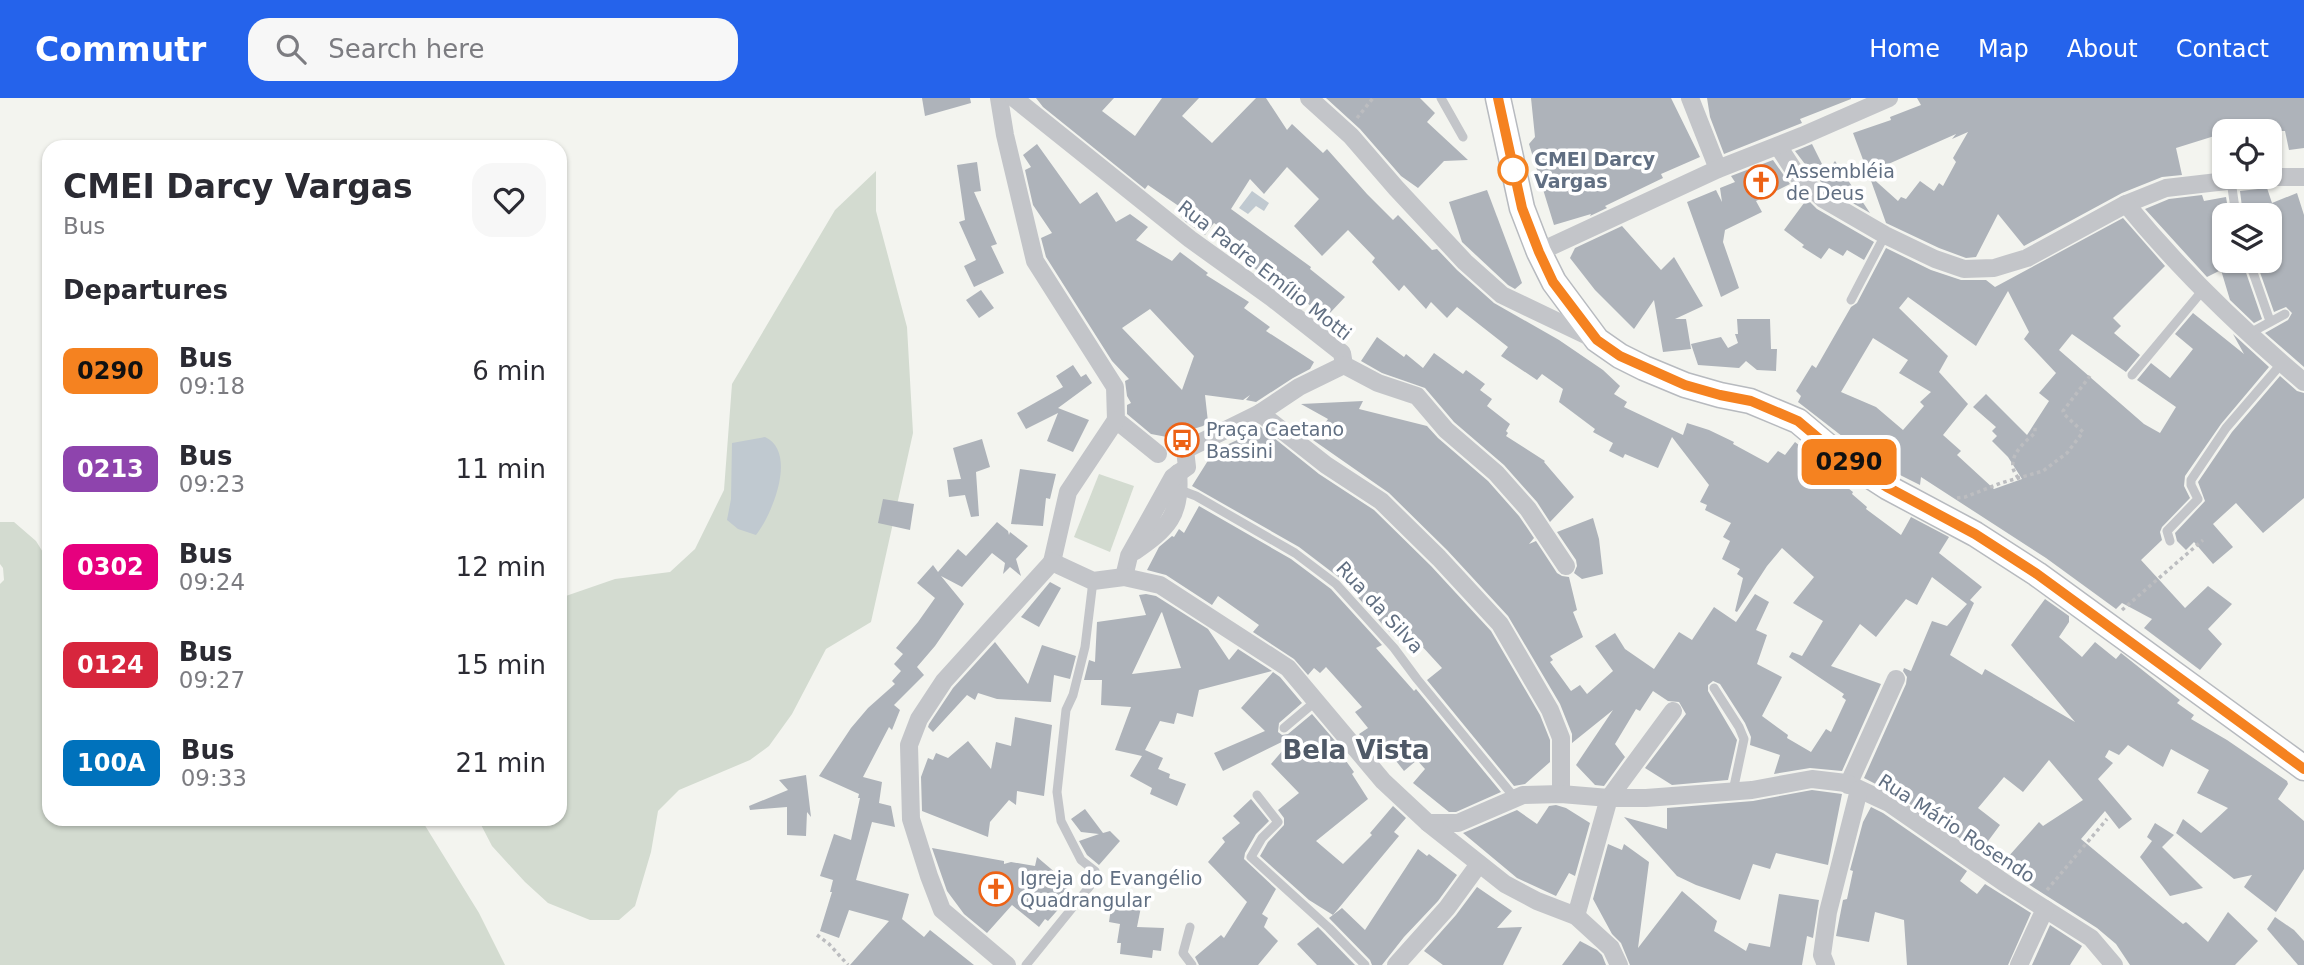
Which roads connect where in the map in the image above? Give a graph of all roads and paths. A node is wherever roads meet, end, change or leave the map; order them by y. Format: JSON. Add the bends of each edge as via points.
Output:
{"nodes":[{"id":1,"x":999,"y":98,"type":"edge"},
{"id":2,"x":1014,"y":98,"type":"edge"},
{"id":3,"x":1309,"y":98,"type":"edge"},
{"id":4,"x":1441,"y":98,"type":"edge"},
{"id":5,"x":1498,"y":98,"type":"edge"},
{"id":6,"x":1690,"y":98,"type":"edge"},
{"id":7,"x":1889,"y":98,"type":"edge"},
{"id":8,"x":1462,"y":137,"type":"dead end"},
{"id":9,"x":1778,"y":146,"type":"junction"},
{"id":10,"x":1718,"y":169,"type":"junction"},
{"id":11,"x":2282,"y":178,"type":"edge"},
{"id":12,"x":2303,"y":179,"type":"edge"},
{"id":13,"x":2212,"y":183,"type":"edge"},
{"id":14,"x":2126,"y":204,"type":"junction"},
{"id":15,"x":1885,"y":235,"type":"junction"},
{"id":16,"x":1539,"y":252,"type":"junction"},
{"id":17,"x":2253,"y":273,"type":"edge"},
{"id":18,"x":2203,"y":290,"type":"junction"},
{"id":19,"x":1851,"y":300,"type":"dead end"},
{"id":20,"x":2285,"y":314,"type":"dead end"},
{"id":21,"x":2270,"y":321,"type":"junction"},
{"id":22,"x":2250,"y":333,"type":"junction"},
{"id":23,"x":1597,"y":340,"type":"junction"},
{"id":24,"x":2282,"y":363,"type":"junction"},
{"id":25,"x":1345,"y":365,"type":"junction"},
{"id":26,"x":2091,"y":376,"type":"dead end"},
{"id":27,"x":2132,"y":376,"type":"dead end"},
{"id":28,"x":2304,"y":382,"type":"edge"},
{"id":29,"x":1260,"y":413,"type":"junction"},
{"id":30,"x":1116,"y":420,"type":"junction"},
{"id":31,"x":2035,"y":427,"type":"dead end"},
{"id":32,"x":1185,"y":450,"type":"junction"},
{"id":33,"x":1158,"y":454,"type":"junction"},
{"id":34,"x":2018,"y":478,"type":"junction"},
{"id":35,"x":1177,"y":480,"type":"junction"},
{"id":36,"x":1969,"y":496,"type":"dead end"},
{"id":37,"x":2203,"y":540,"type":"dead end"},
{"id":38,"x":2170,"y":541,"type":"dead end"},
{"id":39,"x":1052,"y":562,"type":"junction"},
{"id":40,"x":1566,"y":566,"type":"dead end"},
{"id":41,"x":1124,"y":577,"type":"junction"},
{"id":42,"x":1093,"y":581,"type":"junction"},
{"id":43,"x":2106,"y":624,"type":"junction"},
{"id":44,"x":1896,"y":679,"type":"dead end"},
{"id":45,"x":1714,"y":688,"type":"dead end"},
{"id":46,"x":1316,"y":701,"type":"junction"},
{"id":47,"x":1673,"y":710,"type":"dead end"},
{"id":48,"x":1284,"y":728,"type":"dead end"},
{"id":49,"x":2304,"y":768,"type":"edge"},
{"id":50,"x":1854,"y":787,"type":"junction"},
{"id":51,"x":1733,"y":791,"type":"junction"},
{"id":52,"x":1561,"y":794,"type":"junction"},
{"id":53,"x":1257,"y":795,"type":"dead end"},
{"id":54,"x":1515,"y":798,"type":"junction"},
{"id":55,"x":1609,"y":798,"type":"junction"},
{"id":56,"x":2107,"y":820,"type":"dead end"},
{"id":57,"x":1428,"y":823,"type":"junction"},
{"id":58,"x":1479,"y":864,"type":"junction"},
{"id":59,"x":2040,"y":906,"type":"junction"},
{"id":60,"x":1576,"y":916,"type":"junction"},
{"id":61,"x":1190,"y":927,"type":"dead end"},
{"id":62,"x":817,"y":935,"type":"dead end"},
{"id":63,"x":848,"y":965,"type":"edge"},
{"id":64,"x":1007,"y":965,"type":"edge"},
{"id":65,"x":1026,"y":965,"type":"edge"},
{"id":66,"x":1192,"y":965,"type":"edge"},
{"id":67,"x":1365,"y":965,"type":"edge"},
{"id":68,"x":1396,"y":965,"type":"edge"},
{"id":69,"x":1619,"y":965,"type":"edge"},
{"id":70,"x":1826,"y":965,"type":"edge"},
{"id":71,"x":2019,"y":965,"type":"edge"},
{"id":72,"x":2114,"y":965,"type":"edge"}],
"edges":[{"from":1,"to":30,"type":"street","via":[[1035,261],[1115,387]]},
{"from":2,"to":25,"type":"street","name":"Rua Padre Emílio Motti","via":[[1342,353]]},
{"from":3,"to":23,"type":"street","via":[[1502,295]]},
{"from":4,"to":8,"type":"lane"},
{"from":5,"to":16,"type":"main road","via":[[1522,208]]},
{"from":6,"to":10,"type":"street"},
{"from":7,"to":9,"type":"street"},
{"from":9,"to":10,"type":"street"},
{"from":9,"to":15,"type":"street","via":[[1797,175],[1823,199]]},
{"from":10,"to":16,"type":"street"},
{"from":11,"to":12,"type":"street"},
{"from":13,"to":14,"type":"street","via":[[2166,188]]},
{"from":14,"to":15,"type":"street","via":[[2027,258],[1994,268],[1964,270]]},
{"from":14,"to":18,"type":"street"},
{"from":15,"to":19,"type":"lane"},
{"from":16,"to":23,"type":"main road","via":[[1553,282]]},
{"from":17,"to":21,"type":"lane"},
{"from":18,"to":22,"type":"street"},
{"from":18,"to":27,"type":"lane"},
{"from":20,"to":21,"type":"lane"},
{"from":21,"to":22,"type":"lane"},
{"from":22,"to":24,"type":"street"},
{"from":23,"to":43,"type":"main road","via":[[1654,372],[1751,401],[1798,421],[1842,458],[1975,534]]},
{"from":24,"to":28,"type":"street"},
{"from":24,"to":38,"type":"lane","via":[[2225,428],[2191,480],[2198,497],[2167,531]]},
{"from":25,"to":29,"type":"street"},
{"from":25,"to":40,"type":"street","name":"Rua Padre Emílio Motti","via":[[1417,396],[1528,509]]},
{"from":26,"to":34,"type":"path","via":[[2063,411],[2083,434],[2043,471]]},
{"from":29,"to":32,"type":"street"},
{"from":29,"to":52,"type":"street","via":[[1381,501],[1500,624],[1550,710],[1561,738]]},
{"from":30,"to":33,"type":"street"},
{"from":30,"to":39,"type":"street","via":[[1068,492]]},
{"from":31,"to":34,"type":"path","via":[[2014,458]]},
{"from":32,"to":33,"type":"street","via":[[1173,444]]},
{"from":32,"to":35,"type":"street","via":[[1187,467]]},
{"from":33,"to":35,"type":"street","via":[[1159,471]]},
{"from":34,"to":36,"type":"path"},
{"from":35,"to":41,"type":"street","via":[[1129,555]]},
{"from":35,"to":54,"type":"lane","name":"Rua da Silva","via":[[1196,496],[1295,553],[1336,584]]},
{"from":37,"to":43,"type":"path"},
{"from":39,"to":42,"type":"street"},
{"from":39,"to":64,"type":"street","via":[[944,681],[919,719],[909,745],[911,819],[942,910]]},
{"from":41,"to":42,"type":"street"},
{"from":41,"to":46,"type":"street","via":[[1160,585],[1190,603],[1288,668]]},
{"from":42,"to":65,"type":"lane","via":[[1085,647],[1066,710],[1057,792],[1061,821],[1082,860],[1095,871],[1090,886]]},
{"from":43,"to":49,"type":"main road"},
{"from":44,"to":50,"type":"street"},
{"from":45,"to":51,"type":"lane","via":[[1744,739]]},
{"from":46,"to":48,"type":"lane"},
{"from":46,"to":57,"type":"street","via":[[1383,781]]},
{"from":47,"to":55,"type":"street"},
{"from":50,"to":51,"type":"street","name":"Rua Mário Rosendo","via":[[1812,779]]},
{"from":50,"to":59,"type":"street","name":"Rua Mário Rosendo","via":[[1889,803]]},
{"from":50,"to":70,"type":"street","via":[[1828,912],[1822,955]]},
{"from":51,"to":55,"type":"street","name":"Rua Mário Rosendo"},
{"from":52,"to":54,"type":"street","name":"Rua Mário Rosendo"},
{"from":52,"to":55,"type":"street","name":"Rua Mário Rosendo"},
{"from":53,"to":67,"type":"lane","via":[[1278,822],[1251,857]]},
{"from":54,"to":57,"type":"street","name":"Rua Mário Rosendo","via":[[1458,823]]},
{"from":55,"to":60,"type":"street"},
{"from":56,"to":59,"type":"path"},
{"from":57,"to":58,"type":"street"},
{"from":58,"to":60,"type":"street","via":[[1505,884]]},
{"from":58,"to":68,"type":"street"},
{"from":59,"to":71,"type":"street"},
{"from":59,"to":72,"type":"street","name":"Rua Mário Rosendo","via":[[2091,939]]},
{"from":60,"to":69,"type":"street","via":[[1611,948]]},
{"from":61,"to":66,"type":"lane","via":[[1183,953]]},
{"from":62,"to":63,"type":"path"}]}
